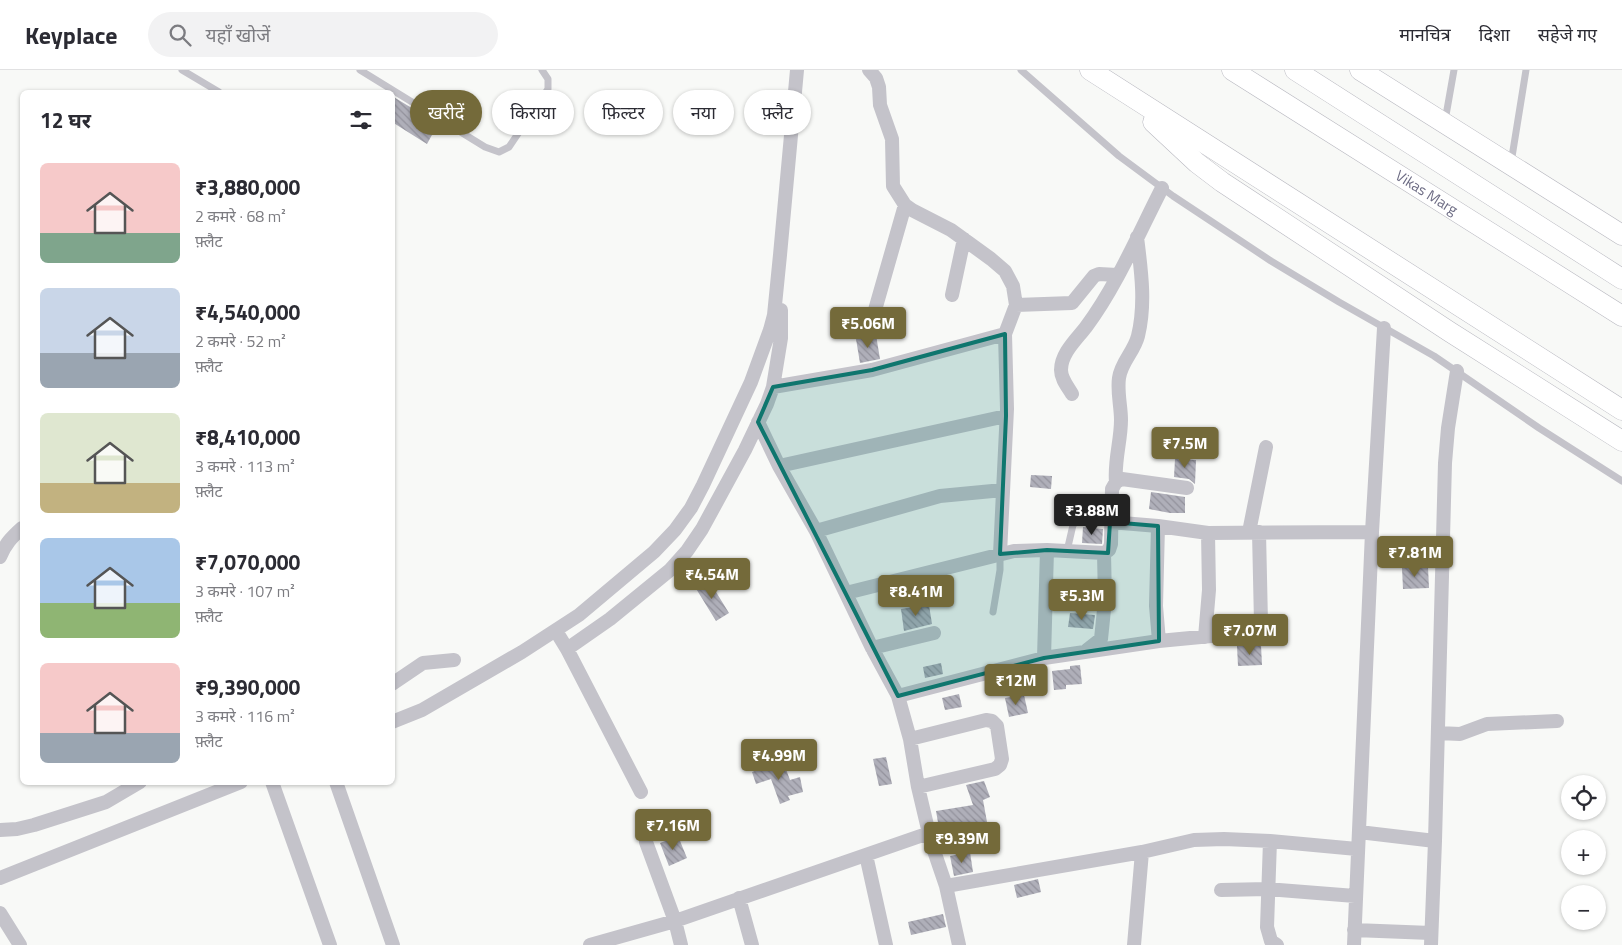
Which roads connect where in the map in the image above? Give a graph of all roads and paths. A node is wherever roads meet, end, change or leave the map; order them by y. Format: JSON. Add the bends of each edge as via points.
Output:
{"nodes":[{"id":1,"x":182,"y":70,"type":"edge"},
{"id":2,"x":360,"y":70,"type":"edge"},
{"id":3,"x":542,"y":70,"type":"edge"},
{"id":4,"x":797,"y":70,"type":"edge"},
{"id":5,"x":868,"y":70,"type":"edge"},
{"id":6,"x":1021,"y":70,"type":"edge"},
{"id":7,"x":1090,"y":70,"type":"edge"},
{"id":8,"x":1232,"y":70,"type":"edge"},
{"id":9,"x":1295,"y":70,"type":"edge"},
{"id":10,"x":1360,"y":70,"type":"edge"},
{"id":11,"x":1454,"y":70,"type":"edge"},
{"id":12,"x":1526,"y":70,"type":"edge"},
{"id":13,"x":1117,"y":88,"type":"junction"},
{"id":14,"x":216,"y":90,"type":"edge"},
{"id":15,"x":392,"y":90,"type":"edge"},
{"id":16,"x":395,"y":92,"type":"edge"},
{"id":17,"x":1445,"y":124,"type":"junction"},
{"id":18,"x":1510,"y":165,"type":"junction"},
{"id":19,"x":1162,"y":188,"type":"junction"},
{"id":20,"x":905,"y":205,"type":"junction"},
{"id":21,"x":1622,"y":235,"type":"edge"},
{"id":22,"x":1137,"y":237,"type":"junction"},
{"id":23,"x":964,"y":239,"type":"junction"},
{"id":24,"x":780,"y":255,"type":"junction"},
{"id":25,"x":1117,"y":275,"type":"junction"},
{"id":26,"x":1622,"y":279,"type":"edge"},
{"id":27,"x":952,"y":295,"type":"dead end"},
{"id":28,"x":1016,"y":305,"type":"junction"},
{"id":29,"x":1622,"y":316,"type":"edge"},
{"id":30,"x":873,"y":317,"type":"dead end"},
{"id":31,"x":1384,"y":328,"type":"junction"},
{"id":32,"x":1005,"y":334,"type":"junction"},
{"id":33,"x":1457,"y":371,"type":"junction"},
{"id":34,"x":773,"y":387,"type":"junction"},
{"id":35,"x":1072,"y":394,"type":"dead end"},
{"id":36,"x":1622,"y":410,"type":"edge"},
{"id":37,"x":1006,"y":416,"type":"junction"},
{"id":38,"x":758,"y":422,"type":"junction"},
{"id":39,"x":1622,"y":441,"type":"edge"},
{"id":40,"x":1266,"y":447,"type":"dead end"},
{"id":41,"x":779,"y":466,"type":"junction"},
{"id":42,"x":1622,"y":481,"type":"edge"},
{"id":43,"x":1116,"y":482,"type":"junction"},
{"id":44,"x":1187,"y":488,"type":"dead end"},
{"id":45,"x":1003,"y":490,"type":"junction"},
{"id":46,"x":1111,"y":507,"type":"junction"},
{"id":47,"x":1110,"y":522,"type":"junction"},
{"id":48,"x":1158,"y":526,"type":"junction"},
{"id":49,"x":20,"y":530,"type":"edge"},
{"id":50,"x":816,"y":531,"type":"junction"},
{"id":51,"x":1254,"y":532,"type":"junction"},
{"id":52,"x":1372,"y":532,"type":"junction"},
{"id":53,"x":1208,"y":533,"type":"junction"},
{"id":54,"x":1047,"y":550,"type":"junction"},
{"id":55,"x":1067,"y":551,"type":"junction"},
{"id":56,"x":1104,"y":553,"type":"junction"},
{"id":57,"x":1000,"y":554,"type":"junction"},
{"id":58,"x":0,"y":557,"type":"edge"},
{"id":59,"x":846,"y":593,"type":"junction"},
{"id":60,"x":993,"y":612,"type":"dead end"},
{"id":61,"x":556,"y":631,"type":"junction"},
{"id":62,"x":934,"y":633,"type":"dead end"},
{"id":63,"x":1205,"y":637,"type":"junction"},
{"id":64,"x":1159,"y":641,"type":"junction"},
{"id":65,"x":872,"y":648,"type":"junction"},
{"id":66,"x":567,"y":649,"type":"junction"},
{"id":67,"x":1086,"y":651,"type":"junction"},
{"id":68,"x":1044,"y":658,"type":"junction"},
{"id":69,"x":454,"y":660,"type":"dead end"},
{"id":70,"x":395,"y":682,"type":"edge"},
{"id":71,"x":898,"y":696,"type":"junction"},
{"id":72,"x":395,"y":721,"type":"edge"},
{"id":73,"x":1557,"y":721,"type":"dead end"},
{"id":74,"x":1438,"y":733,"type":"junction"},
{"id":75,"x":910,"y":739,"type":"junction"},
{"id":76,"x":135,"y":785,"type":"edge"},
{"id":77,"x":233,"y":785,"type":"edge"},
{"id":78,"x":273,"y":785,"type":"edge"},
{"id":79,"x":337,"y":785,"type":"edge"},
{"id":80,"x":918,"y":787,"type":"junction"},
{"id":81,"x":642,"y":792,"type":"dead end"},
{"id":82,"x":0,"y":830,"type":"edge"},
{"id":83,"x":1359,"y":832,"type":"junction"},
{"id":84,"x":929,"y":833,"type":"junction"},
{"id":85,"x":1270,"y":841,"type":"junction"},
{"id":86,"x":646,"y":842,"type":"dead end"},
{"id":87,"x":1435,"y":842,"type":"junction"},
{"id":88,"x":1357,"y":849,"type":"junction"},
{"id":89,"x":1142,"y":852,"type":"junction"},
{"id":90,"x":866,"y":855,"type":"junction"},
{"id":91,"x":0,"y":878,"type":"edge"},
{"id":92,"x":946,"y":886,"type":"junction"},
{"id":93,"x":1221,"y":890,"type":"dead end"},
{"id":94,"x":1268,"y":890,"type":"junction"},
{"id":95,"x":1356,"y":896,"type":"junction"},
{"id":96,"x":739,"y":898,"type":"junction"},
{"id":97,"x":0,"y":913,"type":"edge"},
{"id":98,"x":675,"y":920,"type":"junction"},
{"id":99,"x":1354,"y":930,"type":"junction"},
{"id":100,"x":1431,"y":939,"type":"edge"},
{"id":101,"x":20,"y":945,"type":"edge"},
{"id":102,"x":330,"y":945,"type":"edge"},
{"id":103,"x":393,"y":945,"type":"edge"},
{"id":104,"x":590,"y":945,"type":"edge"},
{"id":105,"x":681,"y":945,"type":"edge"},
{"id":106,"x":752,"y":945,"type":"edge"},
{"id":107,"x":886,"y":945,"type":"edge"},
{"id":108,"x":959,"y":945,"type":"edge"},
{"id":109,"x":1134,"y":945,"type":"edge"},
{"id":110,"x":1277,"y":945,"type":"edge"},
{"id":111,"x":1354,"y":945,"type":"edge"}],
"edges":[{"from":1,"to":14,"type":"lane"},
{"from":2,"to":15,"type":"lane"},
{"from":3,"to":16,"type":"lane","via":[[548,79],[548,89],[510,147],[499,152],[485,147]]},
{"from":4,"to":24,"type":"street"},
{"from":5,"to":20,"type":"street","via":[[876,78],[880,105],[892,139],[893,186]]},
{"from":6,"to":19,"type":"lane","via":[[1119,156]]},
{"from":7,"to":13,"type":"street"},
{"from":8,"to":29,"type":"street","name":"Vikas Marg"},
{"from":9,"to":26,"type":"street"},
{"from":10,"to":17,"type":"street"},
{"from":11,"to":17,"type":"lane"},
{"from":12,"to":18,"type":"lane"},
{"from":13,"to":36,"type":"street"},
{"from":13,"to":39,"type":"street","via":[[1222,182]]},
{"from":17,"to":18,"type":"street"},
{"from":18,"to":21,"type":"street"},
{"from":19,"to":22,"type":"street"},
{"from":19,"to":31,"type":"lane","via":[[1271,261]]},
{"from":20,"to":23,"type":"street"},
{"from":20,"to":30,"type":"street"},
{"from":22,"to":25,"type":"street"},
{"from":22,"to":43,"type":"street","via":[[1142,278],[1141,316],[1134,349],[1124,362],[1119,377],[1121,422]]},
{"from":23,"to":27,"type":"street"},
{"from":23,"to":28,"type":"street","via":[[1005,271],[1013,286]]},
{"from":24,"to":34,"type":"street","via":[[781,338]]},
{"from":24,"to":61,"type":"street","via":[[770,330],[751,382],[690,508],[654,552]]},
{"from":25,"to":28,"type":"street","via":[[1094,276],[1072,303]]},
{"from":25,"to":35,"type":"street","via":[[1092,319],[1065,356],[1061,369],[1063,380]]},
{"from":28,"to":32,"type":"street"},
{"from":31,"to":33,"type":"lane"},
{"from":31,"to":52,"type":"street"},
{"from":32,"to":34,"type":"street","via":[[872,370]]},
{"from":32,"to":37,"type":"street"},
{"from":33,"to":42,"type":"lane"},
{"from":33,"to":74,"type":"street","via":[[1445,463]]},
{"from":34,"to":38,"type":"street"},
{"from":37,"to":41,"type":"street"},
{"from":37,"to":45,"type":"street"},
{"from":38,"to":41,"type":"street"},
{"from":38,"to":66,"type":"street","via":[[687,551],[670,570],[618,613]]},
{"from":40,"to":51,"type":"street"},
{"from":41,"to":50,"type":"street"},
{"from":43,"to":44,"type":"street","via":[[1122,479]]},
{"from":43,"to":46,"type":"street","via":[[1112,489]]},
{"from":45,"to":50,"type":"street","via":[[940,496]]},
{"from":45,"to":57,"type":"street"},
{"from":46,"to":47,"type":"street"},
{"from":46,"to":55,"type":"lane","via":[[1093,507],[1073,525]]},
{"from":47,"to":48,"type":"street"},
{"from":47,"to":56,"type":"street","via":[[1111,544]]},
{"from":48,"to":53,"type":"street"},
{"from":48,"to":64,"type":"street","via":[[1156,606]]},
{"from":49,"to":58,"type":"street","via":[[5,545]]},
{"from":50,"to":59,"type":"street"},
{"from":51,"to":52,"type":"street"},
{"from":51,"to":53,"type":"street"},
{"from":51,"to":63,"type":"street","via":[[1261,623],[1253,632]]},
{"from":52,"to":83,"type":"street"},
{"from":53,"to":63,"type":"street","via":[[1209,590]]},
{"from":54,"to":55,"type":"street"},
{"from":54,"to":57,"type":"street"},
{"from":54,"to":68,"type":"street"},
{"from":55,"to":56,"type":"street"},
{"from":56,"to":67,"type":"street","via":[[1105,600],[1101,639]]},
{"from":57,"to":59,"type":"street"},
{"from":57,"to":60,"type":"lane"},
{"from":59,"to":65,"type":"street"},
{"from":61,"to":66,"type":"street"},
{"from":61,"to":72,"type":"street","via":[[422,710]]},
{"from":62,"to":65,"type":"street"},
{"from":63,"to":64,"type":"street"},
{"from":64,"to":67,"type":"street"},
{"from":65,"to":71,"type":"street"},
{"from":66,"to":81,"type":"street"},
{"from":67,"to":68,"type":"street"},
{"from":68,"to":71,"type":"street"},
{"from":69,"to":70,"type":"street","via":[[423,663]]},
{"from":71,"to":75,"type":"street"},
{"from":73,"to":74,"type":"street","via":[[1487,724],[1460,734]]},
{"from":74,"to":87,"type":"street"},
{"from":75,"to":80,"type":"street"},
{"from":75,"to":80,"type":"street","via":[[986,720],[998,726],[1002,759],[995,769]]},
{"from":76,"to":82,"type":"street","via":[[106,802],[34,825]]},
{"from":77,"to":91,"type":"street"},
{"from":78,"to":102,"type":"street"},
{"from":79,"to":103,"type":"street"},
{"from":80,"to":84,"type":"street"},
{"from":83,"to":87,"type":"street"},
{"from":83,"to":88,"type":"street"},
{"from":84,"to":90,"type":"street"},
{"from":84,"to":92,"type":"street"},
{"from":85,"to":88,"type":"street"},
{"from":85,"to":89,"type":"street","via":[[1194,840]]},
{"from":85,"to":94,"type":"street"},
{"from":86,"to":98,"type":"street"},
{"from":87,"to":100,"type":"street"},
{"from":88,"to":95,"type":"street"},
{"from":89,"to":92,"type":"street"},
{"from":89,"to":109,"type":"street"},
{"from":90,"to":96,"type":"street"},
{"from":90,"to":107,"type":"street"},
{"from":92,"to":108,"type":"street"},
{"from":93,"to":94,"type":"street"},
{"from":94,"to":95,"type":"street"},
{"from":94,"to":110,"type":"street","via":[[1267,927],[1271,941]]},
{"from":95,"to":99,"type":"street"},
{"from":96,"to":98,"type":"street"},
{"from":96,"to":106,"type":"street"},
{"from":97,"to":101,"type":"street"},
{"from":98,"to":104,"type":"street"},
{"from":98,"to":105,"type":"street"},
{"from":99,"to":100,"type":"street"},
{"from":99,"to":111,"type":"street"}]}
